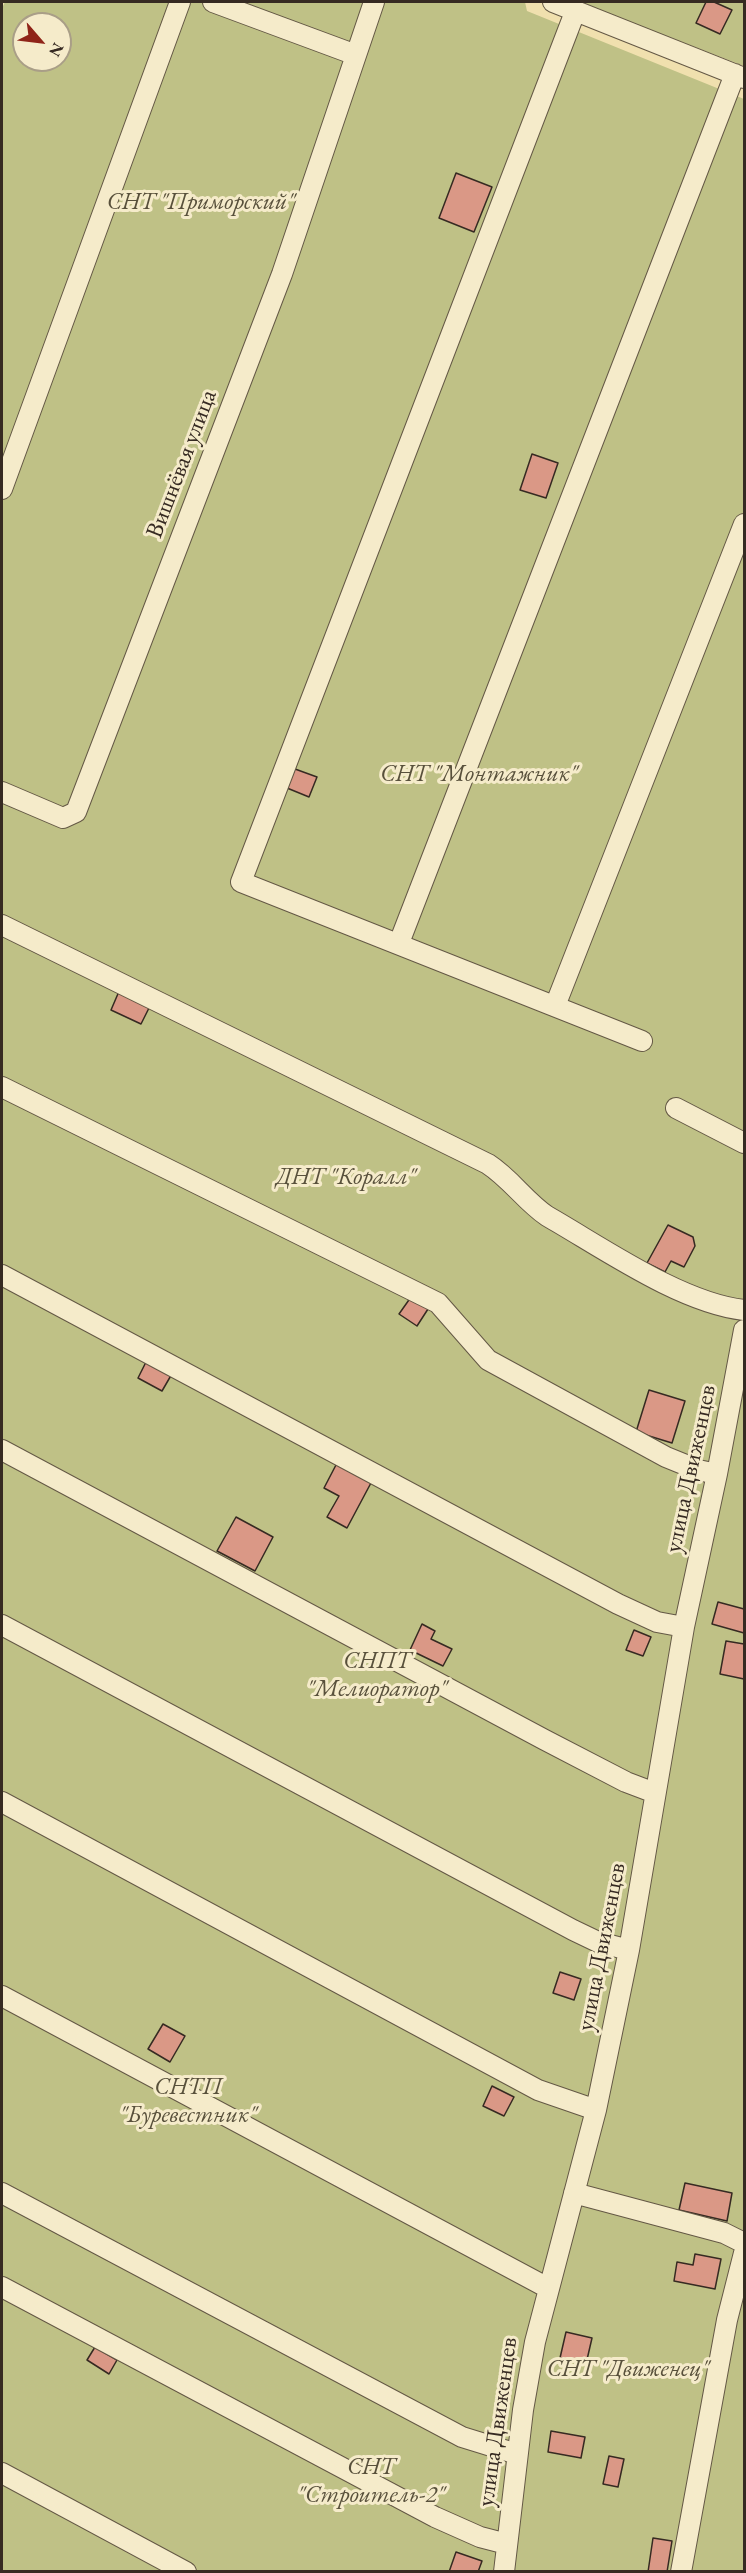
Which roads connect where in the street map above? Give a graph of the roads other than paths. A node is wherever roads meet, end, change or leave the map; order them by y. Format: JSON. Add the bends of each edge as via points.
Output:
{"nodes":[{"id":1,"x":180,"y":2,"type":"edge"},
{"id":2,"x":213,"y":2,"type":"edge"},
{"id":3,"x":374,"y":2,"type":"edge"},
{"id":4,"x":552,"y":2,"type":"edge"},
{"id":5,"x":575,"y":12,"type":"junction"},
{"id":6,"x":356,"y":55,"type":"junction"},
{"id":7,"x":740,"y":76,"type":"edge"},
{"id":8,"x":2,"y":489,"type":"edge"},
{"id":9,"x":744,"y":524,"type":"edge"},
{"id":10,"x":2,"y":792,"type":"edge"},
{"id":11,"x":2,"y":925,"type":"edge"},
{"id":12,"x":399,"y":943,"type":"junction"},
{"id":13,"x":555,"y":1006,"type":"junction"},
{"id":14,"x":642,"y":1041,"type":"dead end"},
{"id":15,"x":2,"y":1087,"type":"edge"},
{"id":16,"x":676,"y":1108,"type":"dead end"},
{"id":17,"x":744,"y":1143,"type":"edge"},
{"id":18,"x":2,"y":1275,"type":"edge"},
{"id":19,"x":744,"y":1310,"type":"edge"},
{"id":20,"x":744,"y":1330,"type":"edge"},
{"id":21,"x":2,"y":1450,"type":"edge"},
{"id":22,"x":717,"y":1474,"type":"junction"},
{"id":23,"x":2,"y":1625,"type":"edge"},
{"id":24,"x":684,"y":1627,"type":"junction"},
{"id":25,"x":655,"y":1793,"type":"junction"},
{"id":26,"x":2,"y":1803,"type":"edge"},
{"id":27,"x":629,"y":1950,"type":"junction"},
{"id":28,"x":2,"y":1996,"type":"edge"},
{"id":29,"x":596,"y":2110,"type":"junction"},
{"id":30,"x":2,"y":2193,"type":"edge"},
{"id":31,"x":574,"y":2193,"type":"junction"},
{"id":32,"x":744,"y":2243,"type":"edge"},
{"id":33,"x":744,"y":2253,"type":"edge"},
{"id":34,"x":2,"y":2286,"type":"edge"},
{"id":35,"x":548,"y":2288,"type":"junction"},
{"id":36,"x":517,"y":2454,"type":"junction"},
{"id":37,"x":2,"y":2473,"type":"edge"},
{"id":38,"x":507,"y":2544,"type":"junction"},
{"id":39,"x":186,"y":2571,"type":"edge"},
{"id":40,"x":504,"y":2571,"type":"edge"},
{"id":41,"x":681,"y":2571,"type":"edge"}],
"edges":[{"from":1,"to":8,"type":"street"},
{"from":2,"to":6,"type":"street"},
{"from":3,"to":6,"type":"street","name":"Вишнёвая улица"},
{"from":4,"to":5,"type":"street"},
{"from":5,"to":7,"type":"street"},
{"from":5,"to":12,"type":"street","via":[[241,882]]},
{"from":6,"to":10,"type":"street","name":"Вишнёвая улица","via":[[282,274],[76,812],[63,818]]},
{"from":7,"to":12,"type":"street"},
{"from":9,"to":13,"type":"street"},
{"from":11,"to":19,"type":"street","via":[[488,1164],[511,1181],[537,1210],[685,1293],[708,1303]]},
{"from":12,"to":13,"type":"street"},
{"from":13,"to":14,"type":"street"},
{"from":15,"to":22,"type":"street","via":[[438,1303],[480,1353],[507,1372],[666,1457]]},
{"from":16,"to":17,"type":"street"},
{"from":18,"to":24,"type":"street","via":[[618,1604],[657,1622]]},
{"from":20,"to":22,"type":"street","name":"улица Движенцев"},
{"from":21,"to":25,"type":"street","via":[[565,1751]]},
{"from":22,"to":24,"type":"street","name":"улица Движенцев"},
{"from":23,"to":27,"type":"street","via":[[563,1925],[598,1942]]},
{"from":24,"to":25,"type":"street","name":"улица Движенцев"},
{"from":25,"to":27,"type":"street","name":"улица Движенцев"},
{"from":26,"to":29,"type":"street","via":[[538,2090]]},
{"from":27,"to":29,"type":"street","name":"улица Движенцев"},
{"from":28,"to":35,"type":"street"},
{"from":29,"to":31,"type":"street","name":"улица Движенцев"},
{"from":30,"to":36,"type":"street","via":[[462,2437]]},
{"from":31,"to":32,"type":"street","via":[[724,2233]]},
{"from":31,"to":35,"type":"street","name":"улица Движенцев"},
{"from":33,"to":41,"type":"street","via":[[727,2320]]},
{"from":34,"to":38,"type":"street","via":[[435,2517]]},
{"from":35,"to":36,"type":"street","name":"улица Движенцев"},
{"from":36,"to":38,"type":"street","name":"улица Движенцев"},
{"from":37,"to":39,"type":"street"},
{"from":38,"to":40,"type":"street","name":"улица Движенцев"}]}
